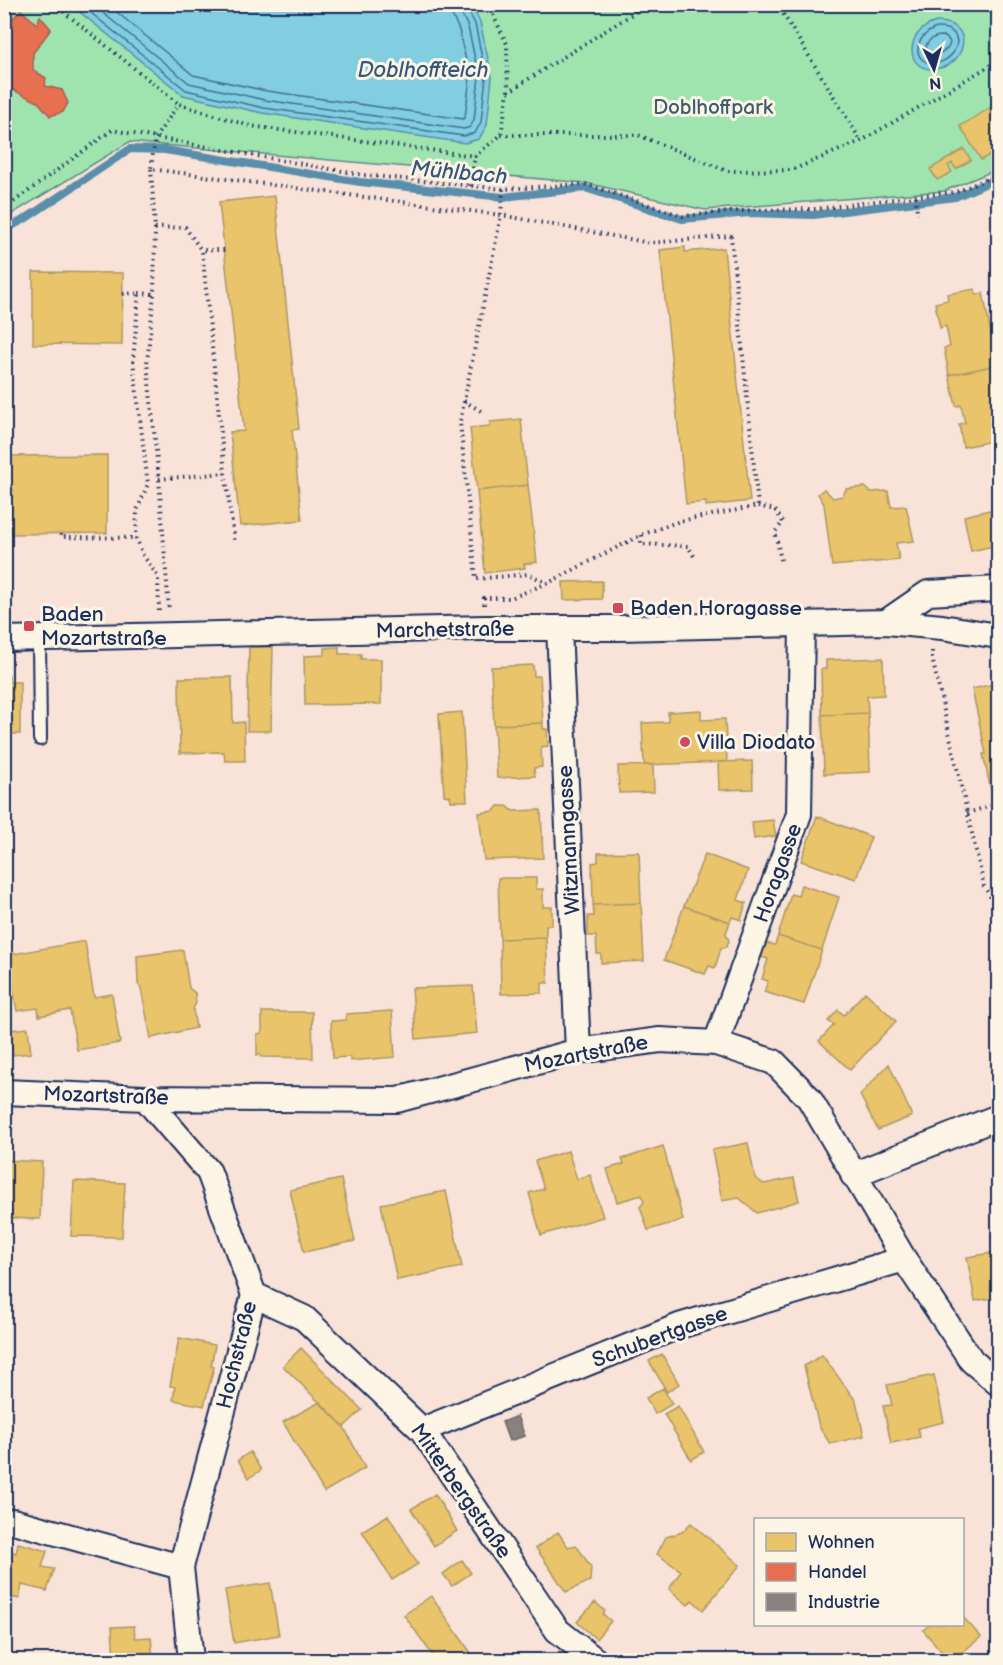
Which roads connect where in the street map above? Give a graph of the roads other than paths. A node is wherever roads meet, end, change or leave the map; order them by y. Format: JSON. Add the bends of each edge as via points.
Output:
{"nodes":[{"id":1,"x":999,"y":589,"type":"edge"},
{"id":2,"x":886,"y":622,"type":"junction"},
{"id":3,"x":802,"y":624,"type":"junction"},
{"id":4,"x":559,"y":628,"type":"junction"},
{"id":5,"x":999,"y":636,"type":"edge"},
{"id":6,"x":4,"y":639,"type":"edge"},
{"id":7,"x":39,"y":639,"type":"junction"},
{"id":8,"x":40,"y":739,"type":"dead end"},
{"id":9,"x":716,"y":1043,"type":"junction"},
{"id":10,"x":578,"y":1051,"type":"junction"},
{"id":11,"x":4,"y":1092,"type":"edge"},
{"id":12,"x":145,"y":1098,"type":"junction"},
{"id":13,"x":999,"y":1117,"type":"edge"},
{"id":14,"x":853,"y":1175,"type":"junction"},
{"id":15,"x":904,"y":1259,"type":"junction"},
{"id":16,"x":254,"y":1295,"type":"junction"},
{"id":17,"x":999,"y":1383,"type":"edge"},
{"id":18,"x":422,"y":1430,"type":"junction"},
{"id":19,"x":13,"y":1521,"type":"dead end"},
{"id":20,"x":181,"y":1567,"type":"junction"},
{"id":21,"x":191,"y":1660,"type":"edge"},
{"id":22,"x":596,"y":1660,"type":"edge"}],
"edges":[{"from":1,"to":2,"type":"street","via":[[928,593]]},
{"from":2,"to":3,"type":"street","name":"Marchetstraße"},
{"from":2,"to":5,"type":"street","name":"Marchetstraße"},
{"from":3,"to":4,"type":"street","name":"Marchetstraße"},
{"from":3,"to":9,"type":"street","name":"Horagasse","via":[[799,814]]},
{"from":4,"to":7,"type":"street","name":"Marchetstraße"},
{"from":4,"to":10,"type":"street","name":"Witzmanngasse"},
{"from":6,"to":7,"type":"street","name":"Marchetstraße"},
{"from":7,"to":8,"type":"lane"},
{"from":9,"to":10,"type":"street","name":"Mozartstraße","via":[[660,1040]]},
{"from":9,"to":14,"type":"street","name":"Mozartstraße","via":[[774,1062],[809,1098]]},
{"from":10,"to":12,"type":"street","name":"Mozartstraße","via":[[397,1100]]},
{"from":11,"to":12,"type":"street","name":"Mozartstraße"},
{"from":12,"to":16,"type":"street","name":"Hochstraße","via":[[209,1172]]},
{"from":13,"to":14,"type":"street"},
{"from":14,"to":15,"type":"street","name":"Mozartstraße"},
{"from":15,"to":17,"type":"street","name":"Mozartstraße","via":[[972,1362]]},
{"from":15,"to":18,"type":"street","name":"Schubertgasse","via":[[679,1326]]},
{"from":16,"to":18,"type":"street","name":"Mitterbergstraße","via":[[303,1318]]},
{"from":16,"to":20,"type":"street","name":"Hochstraße"},
{"from":18,"to":22,"type":"street","name":"Mitterbergstraße","via":[[557,1630]]},
{"from":19,"to":20,"type":"street"},
{"from":20,"to":21,"type":"street","name":"Hochstraße"}]}
